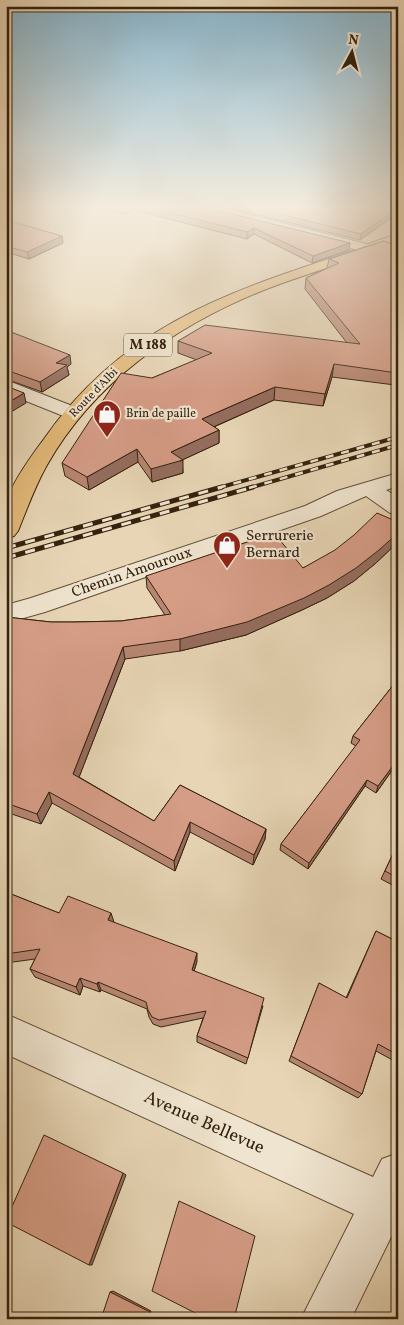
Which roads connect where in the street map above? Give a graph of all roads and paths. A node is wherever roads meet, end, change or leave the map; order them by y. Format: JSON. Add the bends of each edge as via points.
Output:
{"nodes":[{"id":1,"x":311,"y":269,"type":"edge"},
{"id":2,"x":6,"y":386,"type":"edge"},
{"id":3,"x":73,"y":413,"type":"junction"},
{"id":4,"x":398,"y":479,"type":"edge"},
{"id":5,"x":386,"y":496,"type":"edge"},
{"id":6,"x":10,"y":516,"type":"edge"},
{"id":7,"x":6,"y":614,"type":"edge"},
{"id":8,"x":6,"y":1034,"type":"edge"},
{"id":9,"x":393,"y":1199,"type":"edge"},
{"id":10,"x":325,"y":1319,"type":"edge"}],
"edges":[{"from":1,"to":3,"type":"main road","name":"Route d'Albi","number":"M 188","via":[[260,286],[186,320],[115,370]]},
{"from":2,"to":3,"type":"street"},
{"from":3,"to":6,"type":"main road","name":"Route d'Albi","number":"M 188","via":[[41,457]]},
{"from":4,"to":5,"type":"street","name":"Chemin Amouroux"},
{"from":5,"to":7,"type":"street","name":"Chemin Amouroux","via":[[350,506],[313,510]]},
{"from":8,"to":9,"type":"street","name":"Avenue Bellevue"},
{"from":9,"to":10,"type":"street"}]}
